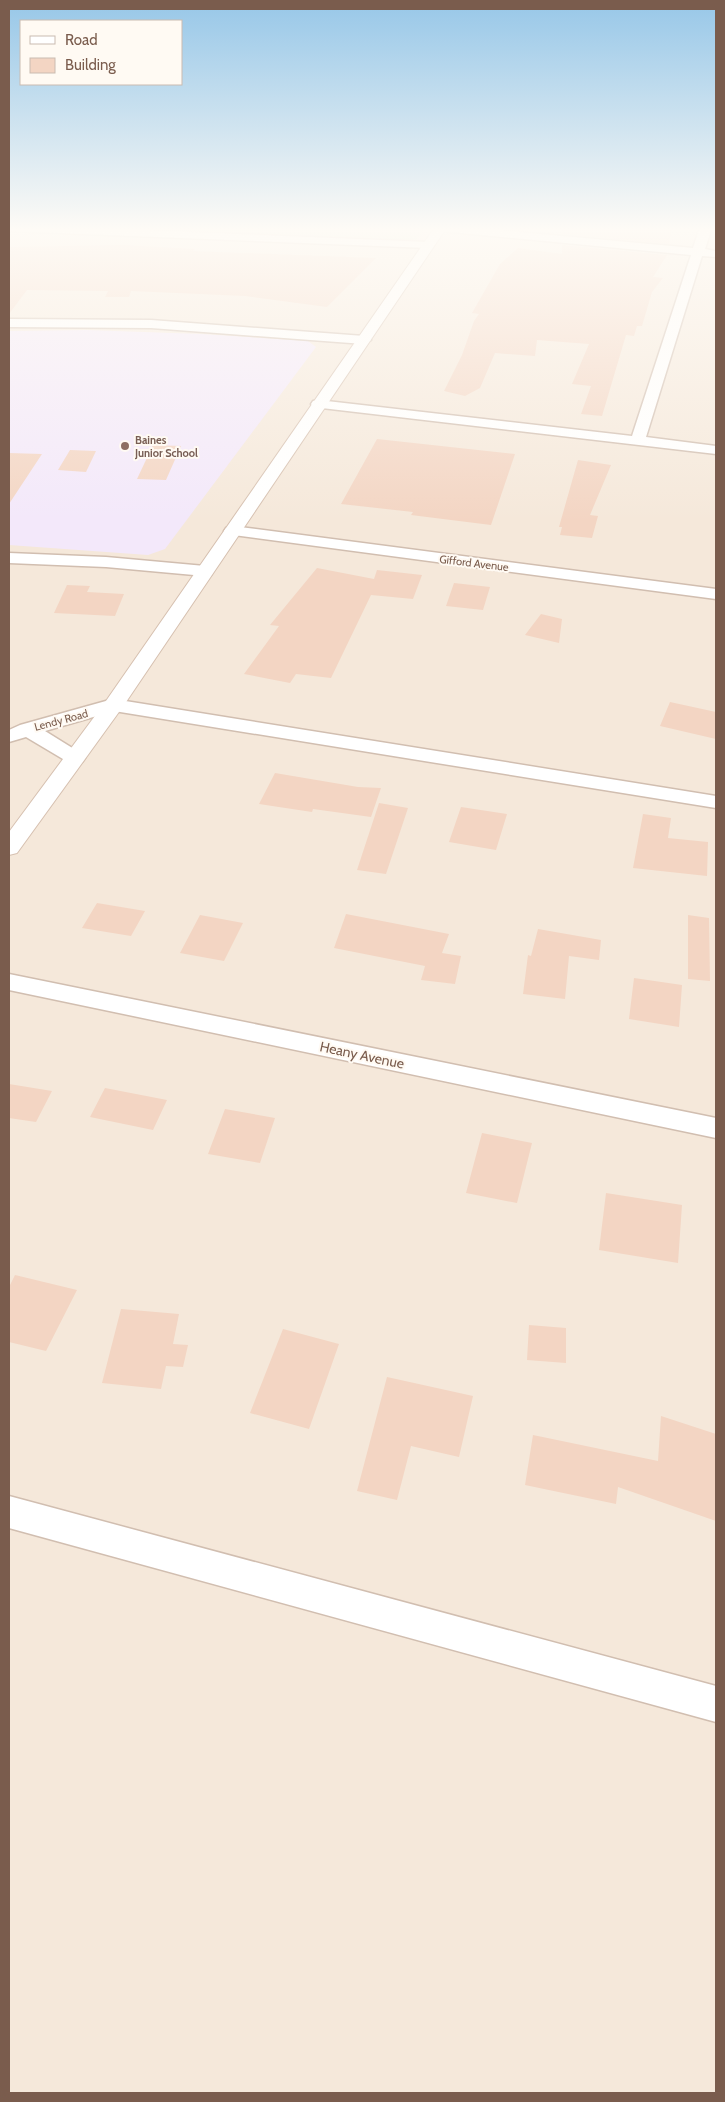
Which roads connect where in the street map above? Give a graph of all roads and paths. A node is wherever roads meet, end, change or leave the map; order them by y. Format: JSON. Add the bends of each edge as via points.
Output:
{"nodes":[{"id":1,"x":166,"y":325,"type":"edge"},
{"id":2,"x":374,"y":325,"type":"edge"},
{"id":3,"x":675,"y":325,"type":"edge"},
{"id":4,"x":364,"y":340,"type":"junction"},
{"id":5,"x":318,"y":404,"type":"junction"},
{"id":6,"x":637,"y":442,"type":"junction"},
{"id":7,"x":716,"y":450,"type":"edge"},
{"id":8,"x":232,"y":531,"type":"junction"},
{"id":9,"x":9,"y":558,"type":"edge"},
{"id":10,"x":205,"y":571,"type":"junction"},
{"id":11,"x":716,"y":594,"type":"edge"},
{"id":12,"x":113,"y":706,"type":"junction"},
{"id":13,"x":18,"y":732,"type":"edge"},
{"id":14,"x":75,"y":758,"type":"junction"},
{"id":15,"x":716,"y":802,"type":"edge"},
{"id":16,"x":9,"y":848,"type":"edge"},
{"id":17,"x":9,"y":982,"type":"edge"},
{"id":18,"x":716,"y":1128,"type":"edge"},
{"id":19,"x":9,"y":1512,"type":"edge"},
{"id":20,"x":716,"y":1704,"type":"edge"}],
"edges":[{"from":1,"to":4,"type":"street"},
{"from":2,"to":4,"type":"street"},
{"from":3,"to":6,"type":"street"},
{"from":4,"to":5,"type":"street"},
{"from":5,"to":6,"type":"street"},
{"from":5,"to":8,"type":"street"},
{"from":6,"to":7,"type":"street"},
{"from":8,"to":10,"type":"street"},
{"from":8,"to":11,"type":"street","name":"Gifford Avenue"},
{"from":9,"to":10,"type":"street"},
{"from":10,"to":12,"type":"street"},
{"from":12,"to":13,"type":"street","name":"Lendy Road"},
{"from":12,"to":14,"type":"street"},
{"from":12,"to":15,"type":"street"},
{"from":13,"to":14,"type":"street"},
{"from":14,"to":16,"type":"street"},
{"from":17,"to":18,"type":"street","name":"Heany Avenue"},
{"from":19,"to":20,"type":"street"}]}
